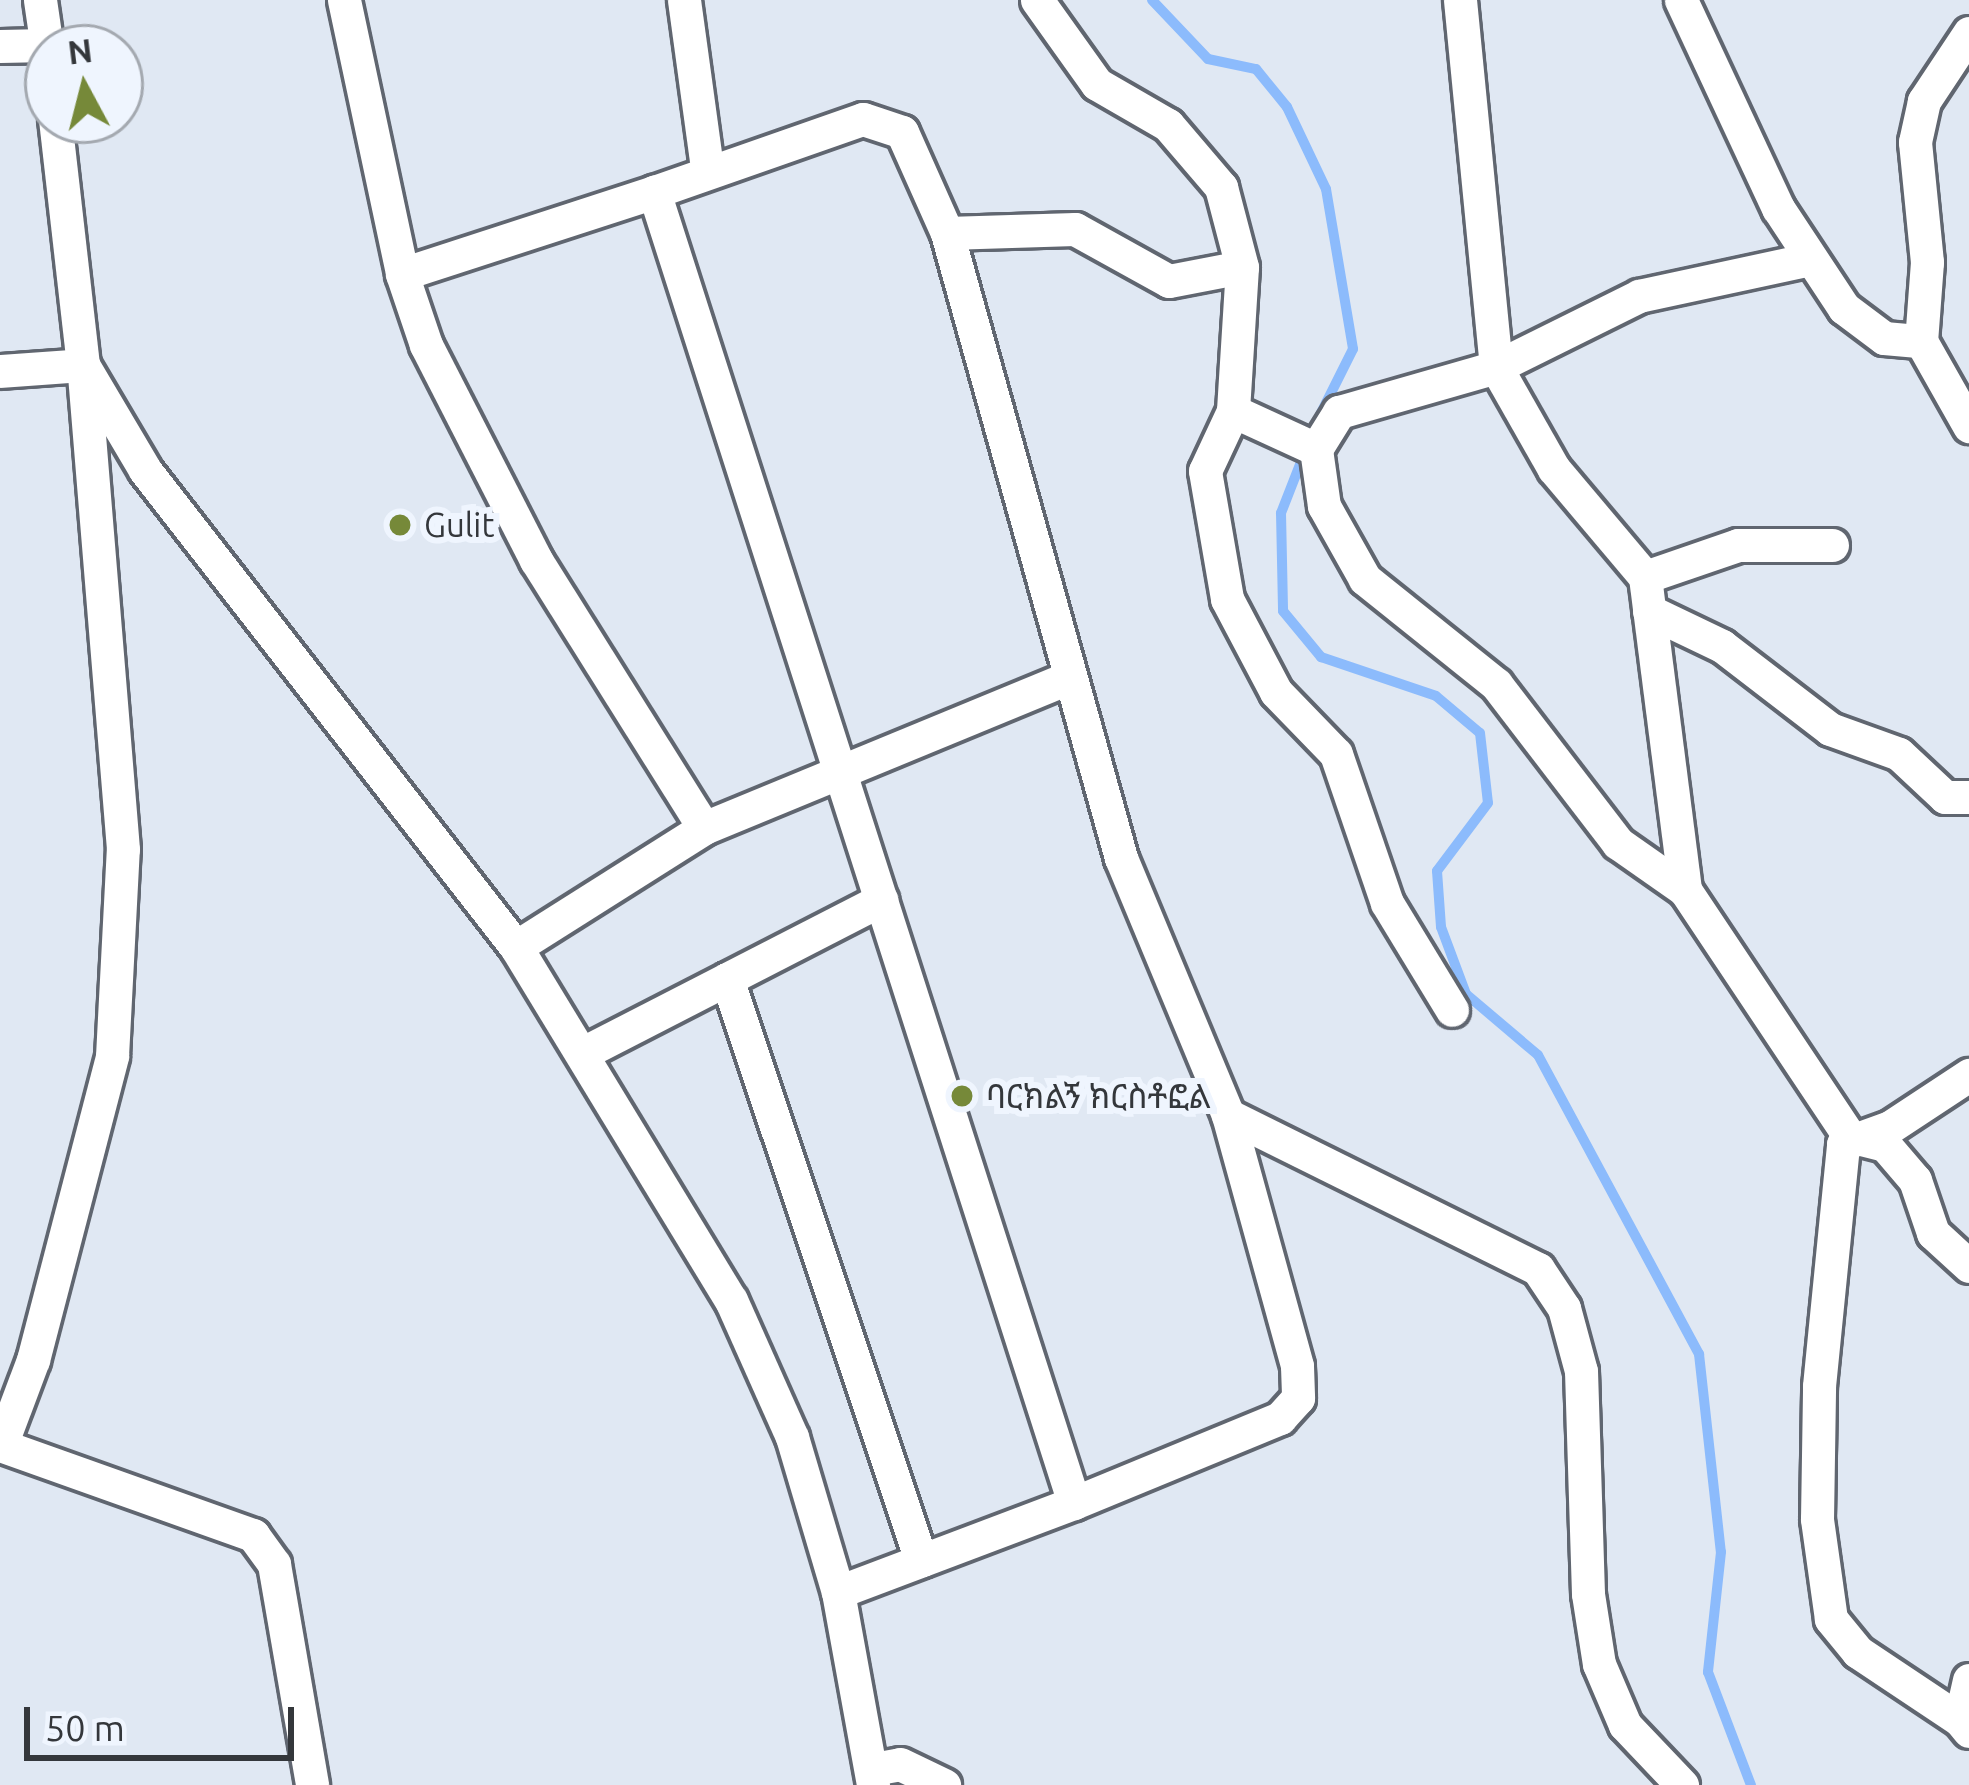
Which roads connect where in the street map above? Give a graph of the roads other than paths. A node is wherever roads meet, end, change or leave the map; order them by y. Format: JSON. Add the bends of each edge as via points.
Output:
{"nodes":[{"id":1,"x":344,"y":0,"type":"edge"},
{"id":2,"x":684,"y":0,"type":"edge"},
{"id":3,"x":1037,"y":0,"type":"edge"},
{"id":4,"x":1460,"y":0,"type":"edge"},
{"id":5,"x":1681,"y":0,"type":"edge"},
{"id":6,"x":1969,"y":33,"type":"edge"},
{"id":7,"x":59,"y":144,"type":"edge"},
{"id":8,"x":707,"y":168,"type":"junction"},
{"id":9,"x":654,"y":192,"type":"junction"},
{"id":10,"x":946,"y":233,"type":"junction"},
{"id":11,"x":1810,"y":259,"type":"junction"},
{"id":12,"x":1241,"y":267,"type":"junction"},
{"id":13,"x":402,"y":274,"type":"junction"},
{"id":14,"x":1921,"y":340,"type":"junction"},
{"id":15,"x":83,"y":365,"type":"junction"},
{"id":16,"x":1496,"y":367,"type":"junction"},
{"id":17,"x":0,"y":370,"type":"edge"},
{"id":18,"x":1233,"y":411,"type":"junction"},
{"id":19,"x":1969,"y":426,"type":"edge"},
{"id":20,"x":1316,"y":449,"type":"junction"},
{"id":21,"x":1832,"y":545,"type":"dead end"},
{"id":22,"x":1647,"y":594,"type":"junction"},
{"id":23,"x":1068,"y":679,"type":"junction"},
{"id":24,"x":835,"y":770,"type":"junction"},
{"id":25,"x":1969,"y":797,"type":"edge"},
{"id":26,"x":704,"y":828,"type":"junction"},
{"id":27,"x":1684,"y":890,"type":"junction"},
{"id":28,"x":881,"y":900,"type":"junction"},
{"id":29,"x":516,"y":947,"type":"junction"},
{"id":30,"x":727,"y":979,"type":"junction"},
{"id":31,"x":1452,"y":1010,"type":"dead end"},
{"id":32,"x":587,"y":1051,"type":"junction"},
{"id":33,"x":1969,"y":1075,"type":"edge"},
{"id":34,"x":1228,"y":1114,"type":"junction"},
{"id":35,"x":1849,"y":1136,"type":"junction"},
{"id":36,"x":1969,"y":1266,"type":"edge"},
{"id":37,"x":0,"y":1445,"type":"edge"},
{"id":38,"x":1074,"y":1503,"type":"junction"},
{"id":39,"x":922,"y":1560,"type":"junction"},
{"id":40,"x":838,"y":1592,"type":"junction"},
{"id":41,"x":1969,"y":1680,"type":"edge"},
{"id":42,"x":1965,"y":1726,"type":"edge"},
{"id":43,"x":873,"y":1777,"type":"edge"},
{"id":44,"x":312,"y":1785,"type":"edge"},
{"id":45,"x":944,"y":1785,"type":"edge"},
{"id":46,"x":1682,"y":1785,"type":"edge"}],
"edges":[{"from":1,"to":13,"type":"street"},
{"from":2,"to":8,"type":"street"},
{"from":3,"to":12,"type":"street","via":[[1097,84],[1197,154],[1221,187]]},
{"from":4,"to":16,"type":"street","via":[[1468,159]]},
{"from":5,"to":11,"type":"street"},
{"from":6,"to":14,"type":"street","via":[[1924,101],[1915,142],[1927,262]]},
{"from":7,"to":15,"type":"street"},
{"from":8,"to":9,"type":"street"},
{"from":8,"to":10,"type":"street","via":[[885,120],[902,132]]},
{"from":9,"to":13,"type":"street"},
{"from":9,"to":24,"type":"street"},
{"from":10,"to":12,"type":"street","via":[[1075,229],[1169,281]]},
{"from":10,"to":23,"type":"street"},
{"from":11,"to":14,"type":"street","via":[[1844,308],[1884,338]]},
{"from":11,"to":16,"type":"street","via":[[1639,296]]},
{"from":12,"to":18,"type":"street"},
{"from":13,"to":26,"type":"street","via":[[426,345],[536,560]]},
{"from":14,"to":19,"type":"street"},
{"from":15,"to":17,"type":"street"},
{"from":15,"to":29,"type":"street","via":[[145,470]]},
{"from":15,"to":37,"type":"street","via":[[123,849],[112,1056],[33,1360]]},
{"from":16,"to":20,"type":"street","via":[[1339,412]]},
{"from":16,"to":22,"type":"street","via":[[1528,434]]},
{"from":18,"to":20,"type":"street"},
{"from":18,"to":31,"type":"street","via":[[1205,471],[1227,599],[1276,692],[1336,754],[1387,903]]},
{"from":20,"to":27,"type":"street","via":[[1324,506],[1365,579],[1496,684],[1618,843]]},
{"from":21,"to":22,"type":"street","via":[[1738,545]]},
{"from":22,"to":25,"type":"street","via":[[1830,729],[1899,754],[1945,797]]},
{"from":22,"to":27,"type":"street"},
{"from":23,"to":24,"type":"street"},
{"from":23,"to":34,"type":"street","via":[[1121,858]]},
{"from":24,"to":26,"type":"street"},
{"from":24,"to":28,"type":"street"},
{"from":26,"to":29,"type":"street"},
{"from":27,"to":35,"type":"street"},
{"from":28,"to":30,"type":"street"},
{"from":28,"to":38,"type":"street"},
{"from":29,"to":32,"type":"street"},
{"from":30,"to":32,"type":"street"},
{"from":30,"to":39,"type":"street"},
{"from":32,"to":40,"type":"street","via":[[731,1300],[792,1437]]},
{"from":33,"to":35,"type":"street","via":[[1890,1127]]},
{"from":34,"to":38,"type":"street","via":[[1298,1399],[1280,1418],[1178,1468]]},
{"from":34,"to":46,"type":"street","via":[[1538,1269],[1564,1309],[1581,1371],[1599,1664],[1625,1724]]},
{"from":35,"to":36,"type":"street","via":[[1885,1145],[1915,1180],[1934,1233]]},
{"from":35,"to":42,"type":"street","via":[[1834,1169],[1819,1386],[1822,1585],[1831,1619],[1858,1652]]},
{"from":37,"to":44,"type":"street","via":[[253,1535],[274,1564]]},
{"from":38,"to":39,"type":"street"},
{"from":39,"to":40,"type":"street"},
{"from":40,"to":43,"type":"street"},
{"from":41,"to":42,"type":"street"},
{"from":43,"to":45,"type":"street","via":[[900,1764]]}]}
